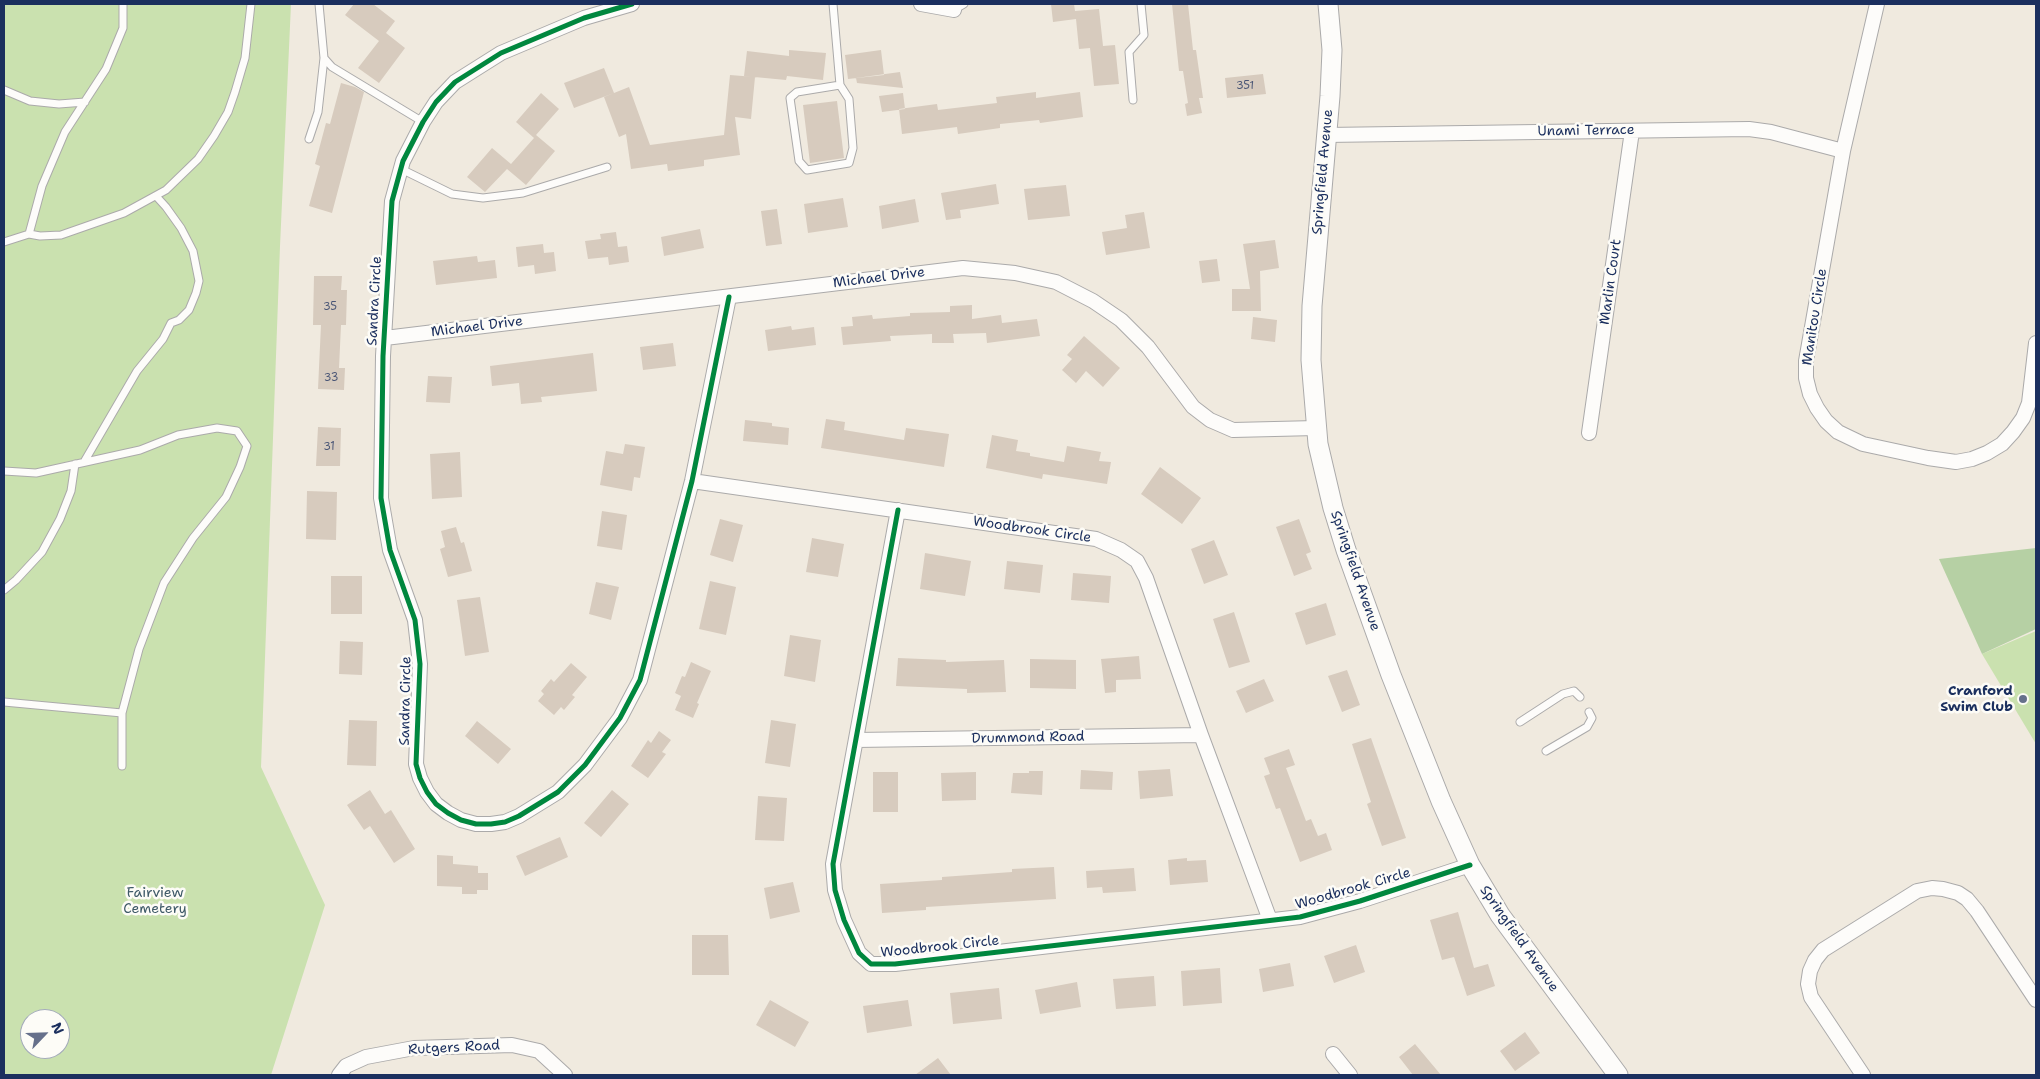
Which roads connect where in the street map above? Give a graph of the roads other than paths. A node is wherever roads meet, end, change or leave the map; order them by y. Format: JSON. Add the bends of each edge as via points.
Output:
{"nodes":[{"id":1,"x":123,"y":4,"type":"edge"},
{"id":2,"x":251,"y":4,"type":"edge"},
{"id":3,"x":319,"y":4,"type":"edge"},
{"id":4,"x":632,"y":4,"type":"edge"},
{"id":5,"x":832,"y":4,"type":"edge"},
{"id":6,"x":921,"y":4,"type":"edge"},
{"id":7,"x":1141,"y":4,"type":"edge"},
{"id":8,"x":1328,"y":4,"type":"edge"},
{"id":9,"x":1877,"y":4,"type":"edge"},
{"id":10,"x":959,"y":7,"type":"edge"},
{"id":11,"x":324,"y":58,"type":"junction"},
{"id":12,"x":840,"y":85,"type":"junction"},
{"id":13,"x":4,"y":90,"type":"edge"},
{"id":14,"x":1133,"y":100,"type":"dead end"},
{"id":15,"x":84,"y":102,"type":"junction"},
{"id":16,"x":423,"y":122,"type":"junction"},
{"id":17,"x":1632,"y":131,"type":"junction"},
{"id":18,"x":1326,"y":135,"type":"junction"},
{"id":19,"x":309,"y":139,"type":"dead end"},
{"id":20,"x":1843,"y":151,"type":"junction"},
{"id":21,"x":607,"y":167,"type":"dead end"},
{"id":22,"x":401,"y":169,"type":"junction"},
{"id":23,"x":156,"y":196,"type":"junction"},
{"id":24,"x":29,"y":234,"type":"junction"},
{"id":25,"x":4,"y":242,"type":"edge"},
{"id":26,"x":729,"y":296,"type":"junction"},
{"id":27,"x":385,"y":338,"type":"junction"},
{"id":28,"x":2036,"y":343,"type":"edge"},
{"id":29,"x":1316,"y":428,"type":"junction"},
{"id":30,"x":1589,"y":433,"type":"dead end"},
{"id":31,"x":84,"y":462,"type":"junction"},
{"id":32,"x":75,"y":464,"type":"junction"},
{"id":33,"x":4,"y":471,"type":"edge"},
{"id":34,"x":692,"y":481,"type":"junction"},
{"id":35,"x":898,"y":510,"type":"junction"},
{"id":36,"x":4,"y":590,"type":"edge"},
{"id":37,"x":1580,"y":697,"type":"dead end"},
{"id":38,"x":4,"y":702,"type":"edge"},
{"id":39,"x":1589,"y":712,"type":"dead end"},
{"id":40,"x":122,"y":713,"type":"junction"},
{"id":41,"x":1520,"y":722,"type":"dead end"},
{"id":42,"x":1201,"y":735,"type":"junction"},
{"id":43,"x":856,"y":740,"type":"junction"},
{"id":44,"x":1546,"y":752,"type":"dead end"},
{"id":45,"x":122,"y":766,"type":"dead end"},
{"id":46,"x":1470,"y":866,"type":"junction"},
{"id":47,"x":1270,"y":920,"type":"junction"},
{"id":48,"x":2036,"y":1000,"type":"edge"},
{"id":49,"x":1334,"y":1054,"type":"dead end"},
{"id":50,"x":339,"y":1075,"type":"edge"},
{"id":51,"x":565,"y":1075,"type":"edge"},
{"id":52,"x":1350,"y":1075,"type":"edge"},
{"id":53,"x":1618,"y":1075,"type":"edge"},
{"id":54,"x":1863,"y":1075,"type":"edge"}],
"edges":[{"from":1,"to":15,"type":"lane","via":[[123,28],[106,69]]},
{"from":2,"to":23,"type":"lane","via":[[245,58],[228,112],[198,159]]},
{"from":3,"to":11,"type":"lane"},
{"from":4,"to":16,"type":"street","name":"Sandra Circle","via":[[584,18],[501,52],[455,82]]},
{"from":5,"to":12,"type":"lane"},
{"from":6,"to":10,"type":"street"},
{"from":7,"to":14,"type":"lane","via":[[1144,35],[1129,52]]},
{"from":8,"to":18,"type":"main road","name":"Springfield Avenue","via":[[1332,50]]},
{"from":9,"to":20,"type":"street","name":"Manitou Circle"},
{"from":11,"to":16,"type":"lane","via":[[332,67]]},
{"from":11,"to":19,"type":"lane","via":[[318,112]]},
{"from":12,"to":12,"type":"lane","via":[[849,99],[853,148],[849,163],[807,170],[799,161],[790,98],[797,92]]},
{"from":13,"to":15,"type":"lane","via":[[30,102]]},
{"from":15,"to":24,"type":"lane","via":[[65,132],[42,186]]},
{"from":16,"to":22,"type":"street","name":"Sandra Circle"},
{"from":17,"to":18,"type":"street","name":"Unami Terrace"},
{"from":17,"to":20,"type":"street","name":"Unami Terrace","via":[[1772,132]]},
{"from":17,"to":30,"type":"street","name":"Marlin Court"},
{"from":18,"to":29,"type":"main road","name":"Springfield Avenue","via":[[1312,306],[1311,360]]},
{"from":20,"to":28,"type":"street","name":"Manitou Circle","via":[[1806,361],[1810,394],[1826,422],[1863,444],[1956,462],[1972,459],[2002,444],[2023,418],[2029,403]]},
{"from":21,"to":22,"type":"lane","via":[[523,193],[483,198],[452,194]]},
{"from":22,"to":27,"type":"street","name":"Sandra Circle","via":[[392,201]]},
{"from":23,"to":24,"type":"lane","via":[[124,213],[69,232]]},
{"from":23,"to":31,"type":"lane","via":[[181,228],[193,251],[199,281],[189,310],[171,323],[163,339],[137,371]]},
{"from":24,"to":25,"type":"lane"},
{"from":26,"to":27,"type":"street","name":"Michael Drive"},
{"from":26,"to":29,"type":"street","name":"Michael Drive","via":[[963,268],[1015,273],[1056,282],[1121,320],[1148,347],[1193,407],[1210,420],[1233,430]]},
{"from":26,"to":34,"type":"street","name":"Sandra Circle"},
{"from":27,"to":34,"type":"street","name":"Sandra Circle","via":[[381,498],[390,550],[415,620],[420,664],[416,764],[423,785],[436,804],[461,820],[476,824],[506,822],[535,807],[558,792],[585,765],[620,718],[640,680]]},
{"from":29,"to":46,"type":"main road","name":"Springfield Avenue","via":[[1346,550],[1391,675]]},
{"from":31,"to":32,"type":"lane"},
{"from":31,"to":40,"type":"lane","via":[[140,450],[178,435],[217,428],[237,431],[247,446],[226,497],[193,538],[164,583],[139,649]]},
{"from":32,"to":33,"type":"lane","via":[[36,473]]},
{"from":32,"to":36,"type":"lane","via":[[71,491],[42,552]]},
{"from":34,"to":35,"type":"street","name":"Woodbrook Circle"},
{"from":35,"to":42,"type":"street","name":"Woodbrook Circle","via":[[1096,539],[1137,561],[1146,578]]},
{"from":35,"to":43,"type":"street","name":"Woodbrook Circle"},
{"from":37,"to":41,"type":"lane","via":[[1574,691],[1563,694]]},
{"from":38,"to":40,"type":"lane"},
{"from":39,"to":44,"type":"lane","via":[[1592,718],[1587,727]]},
{"from":40,"to":45,"type":"lane"},
{"from":42,"to":43,"type":"street","name":"Drummond Road"},
{"from":42,"to":47,"type":"street","name":"Woodbrook Circle"},
{"from":43,"to":47,"type":"street","name":"Woodbrook Circle","via":[[833,864],[835,890],[844,920],[859,953],[871,964],[895,964]]},
{"from":46,"to":47,"type":"street","name":"Woodbrook Circle","via":[[1360,901],[1300,917]]},
{"from":46,"to":53,"type":"main road","name":"Springfield Avenue","via":[[1500,915]]},
{"from":48,"to":54,"type":"street","via":[[1967,899],[1943,888],[1917,891],[1823,950],[1810,971],[1811,997]]},
{"from":49,"to":52,"type":"street"},
{"from":50,"to":51,"type":"street","name":"Rutgers Road","via":[[346,1066],[366,1058],[414,1048],[512,1045],[539,1051]]}]}
